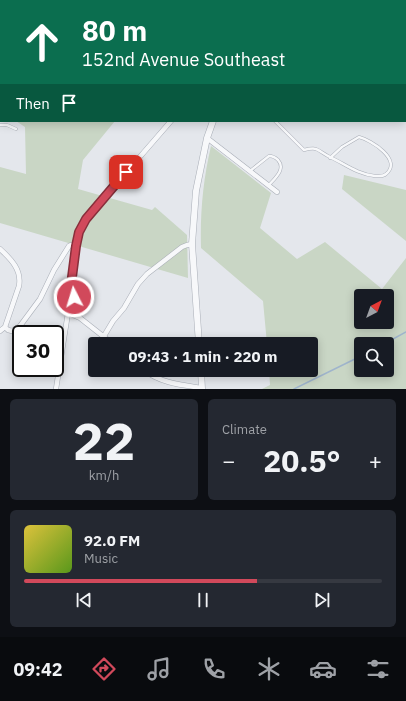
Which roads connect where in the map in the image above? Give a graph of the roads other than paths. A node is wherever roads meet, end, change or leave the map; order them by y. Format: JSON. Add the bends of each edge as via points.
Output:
{"nodes":[{"id":1,"x":170,"y":122,"type":"edge"},
{"id":2,"x":213,"y":122,"type":"edge"},
{"id":3,"x":276,"y":122,"type":"edge"},
{"id":4,"x":0,"y":125,"type":"edge"},
{"id":5,"x":16,"y":129,"type":"dead end"},
{"id":6,"x":207,"y":138,"type":"junction"},
{"id":7,"x":330,"y":158,"type":"junction"},
{"id":8,"x":250,"y":171,"type":"junction"},
{"id":9,"x":268,"y":186,"type":"junction"},
{"id":10,"x":277,"y":192,"type":"dead end"},
{"id":11,"x":192,"y":244,"type":"junction"},
{"id":12,"x":76,"y":246,"type":"junction"},
{"id":13,"x":0,"y":250,"type":"edge"},
{"id":14,"x":71,"y":285,"type":"junction"},
{"id":15,"x":68,"y":313,"type":"junction"},
{"id":16,"x":80,"y":318,"type":"junction"},
{"id":17,"x":5,"y":327,"type":"junction"},
{"id":18,"x":0,"y":332,"type":"edge"},
{"id":19,"x":104,"y":336,"type":"joint"},
{"id":20,"x":199,"y":337,"type":"edge"},
{"id":21,"x":155,"y":377,"type":"edge"},
{"id":22,"x":201,"y":377,"type":"edge"},
{"id":23,"x":56,"y":389,"type":"edge"},
{"id":24,"x":202,"y":389,"type":"edge"}],
"edges":[{"from":1,"to":12,"type":"street","via":[[86,219],[79,232]]},
{"from":2,"to":6,"type":"street"},
{"from":3,"to":7,"type":"lane","via":[[304,150],[316,149]]},
{"from":4,"to":5,"type":"lane"},
{"from":6,"to":8,"type":"street"},
{"from":6,"to":11,"type":"street","via":[[196,191]]},
{"from":7,"to":7,"type":"lane","via":[[354,171],[370,176],[385,176],[391,166],[390,160],[378,146],[359,137]]},
{"from":8,"to":9,"type":"street"},
{"from":8,"to":9,"type":"lane","via":[[269,156],[277,159],[282,167]]},
{"from":9,"to":10,"type":"street"},
{"from":11,"to":19,"type":"street","via":[[182,247],[147,274]]},
{"from":11,"to":20,"type":"street"},
{"from":12,"to":14,"type":"street"},
{"from":12,"to":17,"type":"street","via":[[68,246],[40,299],[20,326],[12,331]]},
{"from":13,"to":17,"type":"street","via":[[14,264],[20,280]]},
{"from":14,"to":15,"type":"street"},
{"from":14,"to":16,"type":"street"},
{"from":15,"to":16,"type":"street"},
{"from":15,"to":23,"type":"street"},
{"from":16,"to":19,"type":"street"},
{"from":17,"to":18,"type":"street"},
{"from":21,"to":24,"type":"street"},
{"from":22,"to":24,"type":"street"}]}
